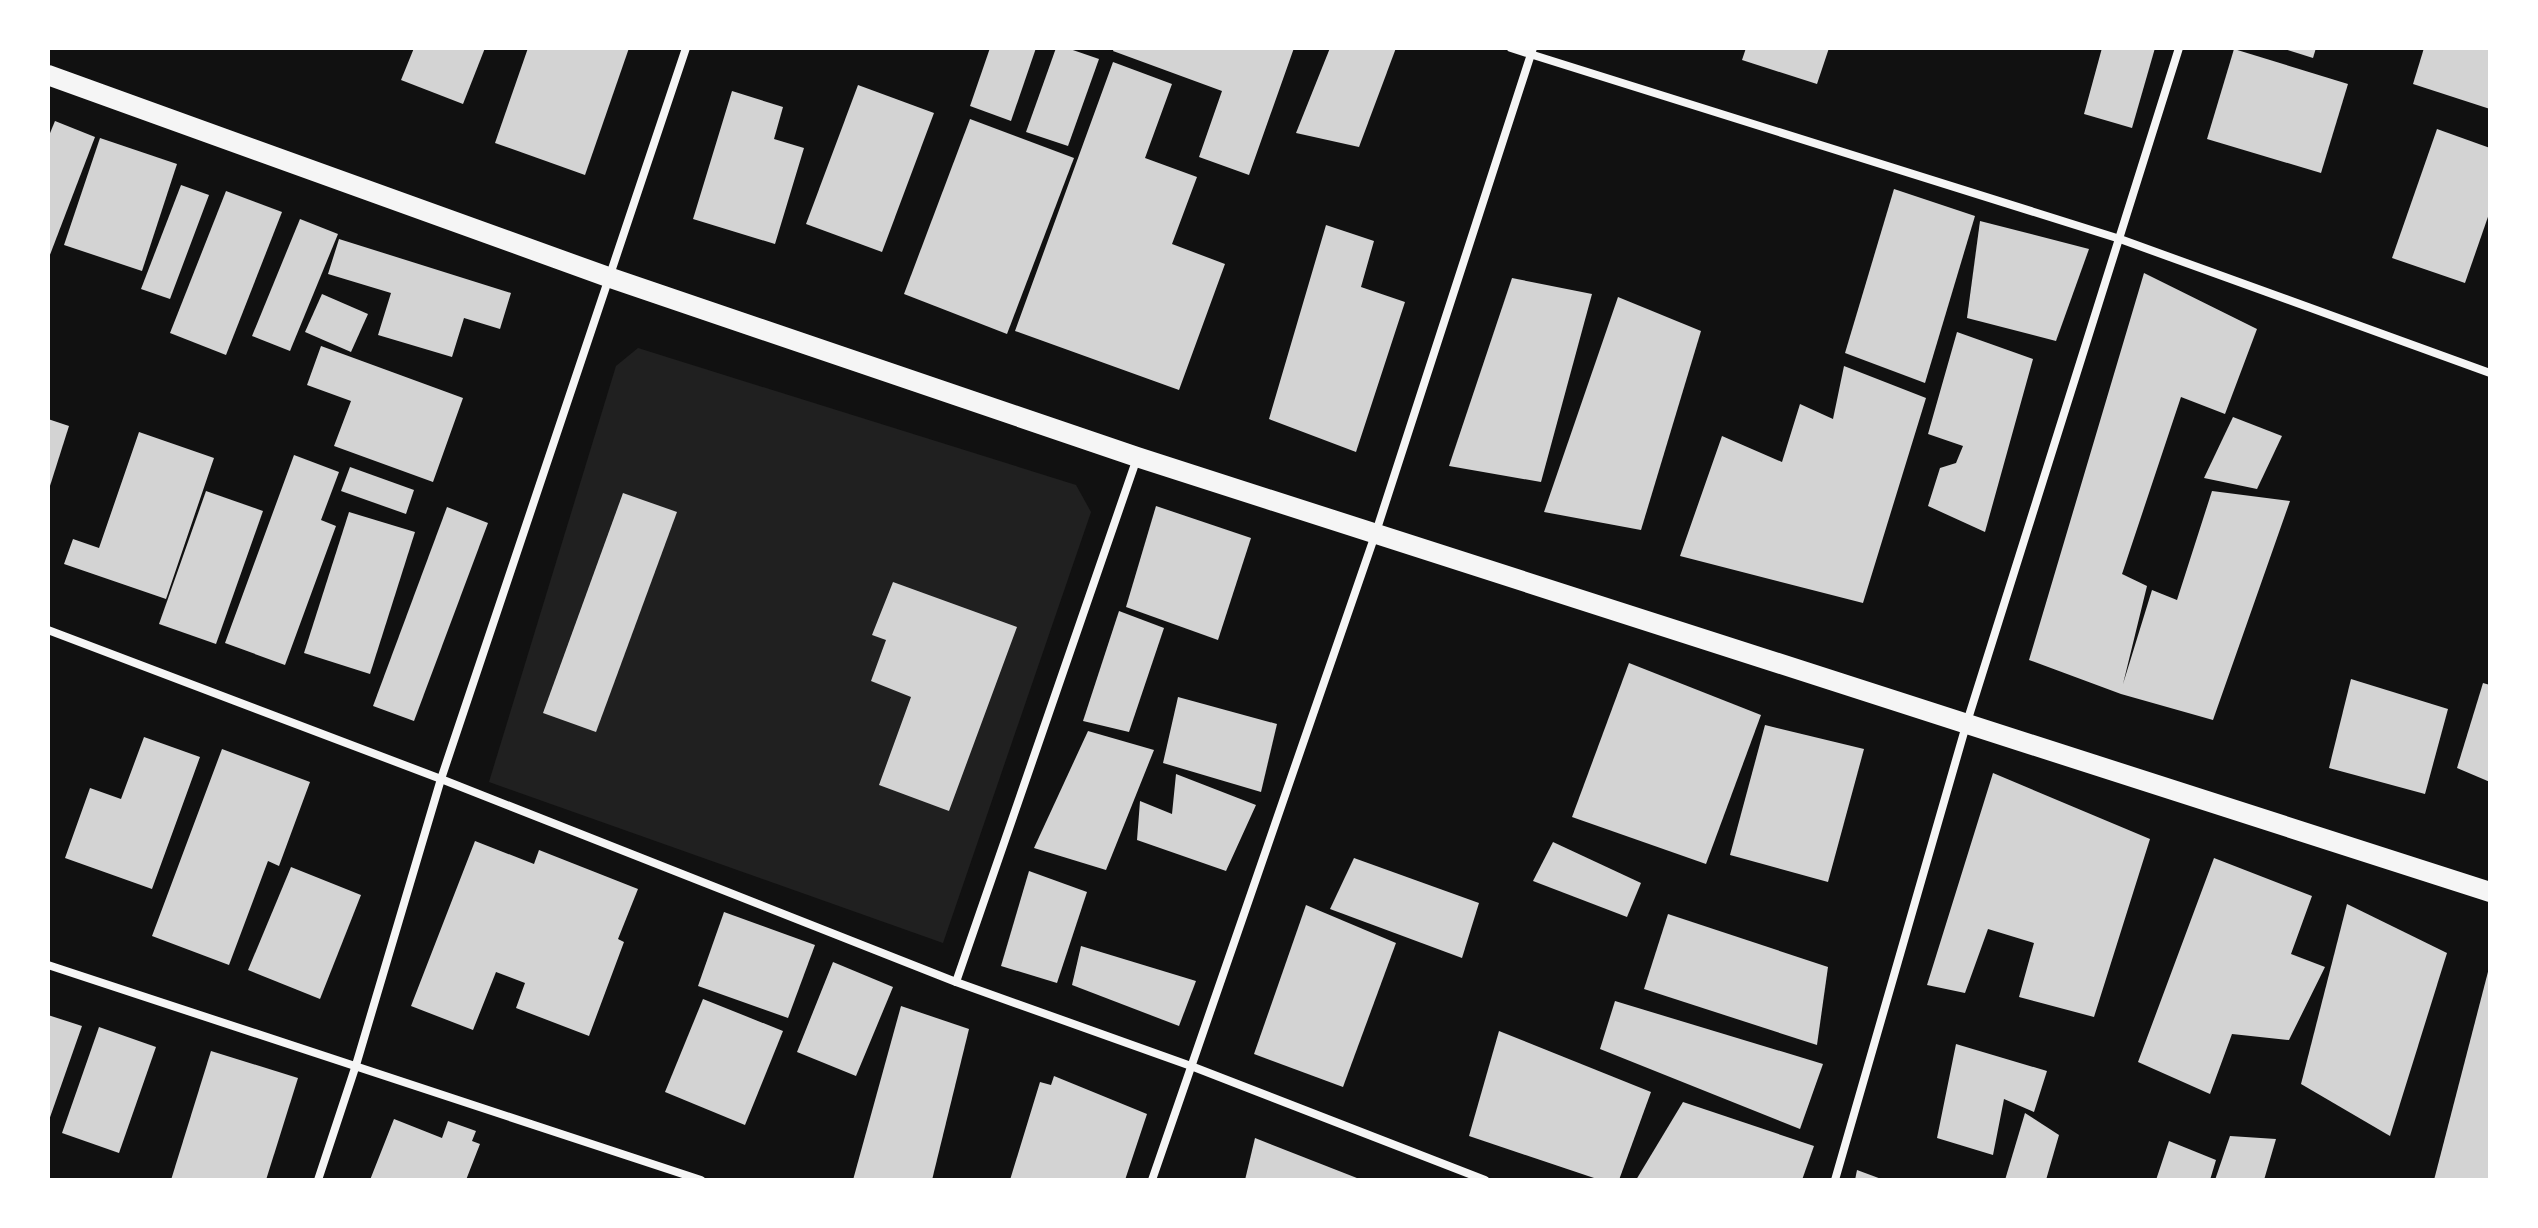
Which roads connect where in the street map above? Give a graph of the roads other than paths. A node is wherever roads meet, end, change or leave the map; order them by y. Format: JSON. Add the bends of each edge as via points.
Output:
{"nodes":[{"id":1,"x":686,"y":48,"type":"edge"},
{"id":2,"x":1511,"y":48,"type":"edge"},
{"id":3,"x":2179,"y":48,"type":"edge"},
{"id":4,"x":1532,"y":51,"type":"edge"},
{"id":5,"x":48,"y":75,"type":"edge"},
{"id":6,"x":2120,"y":239,"type":"junction"},
{"id":7,"x":608,"y":277,"type":"junction"},
{"id":8,"x":2490,"y":373,"type":"edge"},
{"id":9,"x":1137,"y":457,"type":"junction"},
{"id":10,"x":1375,"y":535,"type":"junction"},
{"id":11,"x":48,"y":630,"type":"edge"},
{"id":12,"x":1967,"y":722,"type":"junction"},
{"id":13,"x":441,"y":779,"type":"junction"},
{"id":14,"x":2490,"y":892,"type":"edge"},
{"id":15,"x":48,"y":965,"type":"edge"},
{"id":16,"x":956,"y":982,"type":"junction"},
{"id":17,"x":356,"y":1065,"type":"junction"},
{"id":18,"x":1191,"y":1066,"type":"junction"},
{"id":19,"x":318,"y":1180,"type":"edge"},
{"id":20,"x":701,"y":1180,"type":"edge"},
{"id":21,"x":1152,"y":1180,"type":"edge"},
{"id":22,"x":1485,"y":1180,"type":"edge"},
{"id":23,"x":1835,"y":1180,"type":"edge"}],
"edges":[{"from":1,"to":7,"type":"street"},
{"from":2,"to":4,"type":"street"},
{"from":3,"to":6,"type":"street"},
{"from":4,"to":6,"type":"street"},
{"from":4,"to":10,"type":"street"},
{"from":5,"to":7,"type":"main road"},
{"from":6,"to":8,"type":"street"},
{"from":6,"to":12,"type":"street"},
{"from":7,"to":9,"type":"main road"},
{"from":7,"to":13,"type":"street"},
{"from":9,"to":10,"type":"main road"},
{"from":9,"to":16,"type":"street"},
{"from":10,"to":12,"type":"main road"},
{"from":10,"to":18,"type":"street"},
{"from":11,"to":13,"type":"street"},
{"from":12,"to":14,"type":"main road"},
{"from":12,"to":23,"type":"street"},
{"from":13,"to":16,"type":"street"},
{"from":13,"to":17,"type":"street"},
{"from":15,"to":17,"type":"street"},
{"from":16,"to":18,"type":"street"},
{"from":17,"to":19,"type":"street"},
{"from":17,"to":20,"type":"street"},
{"from":18,"to":21,"type":"street"},
{"from":18,"to":22,"type":"street"}]}
